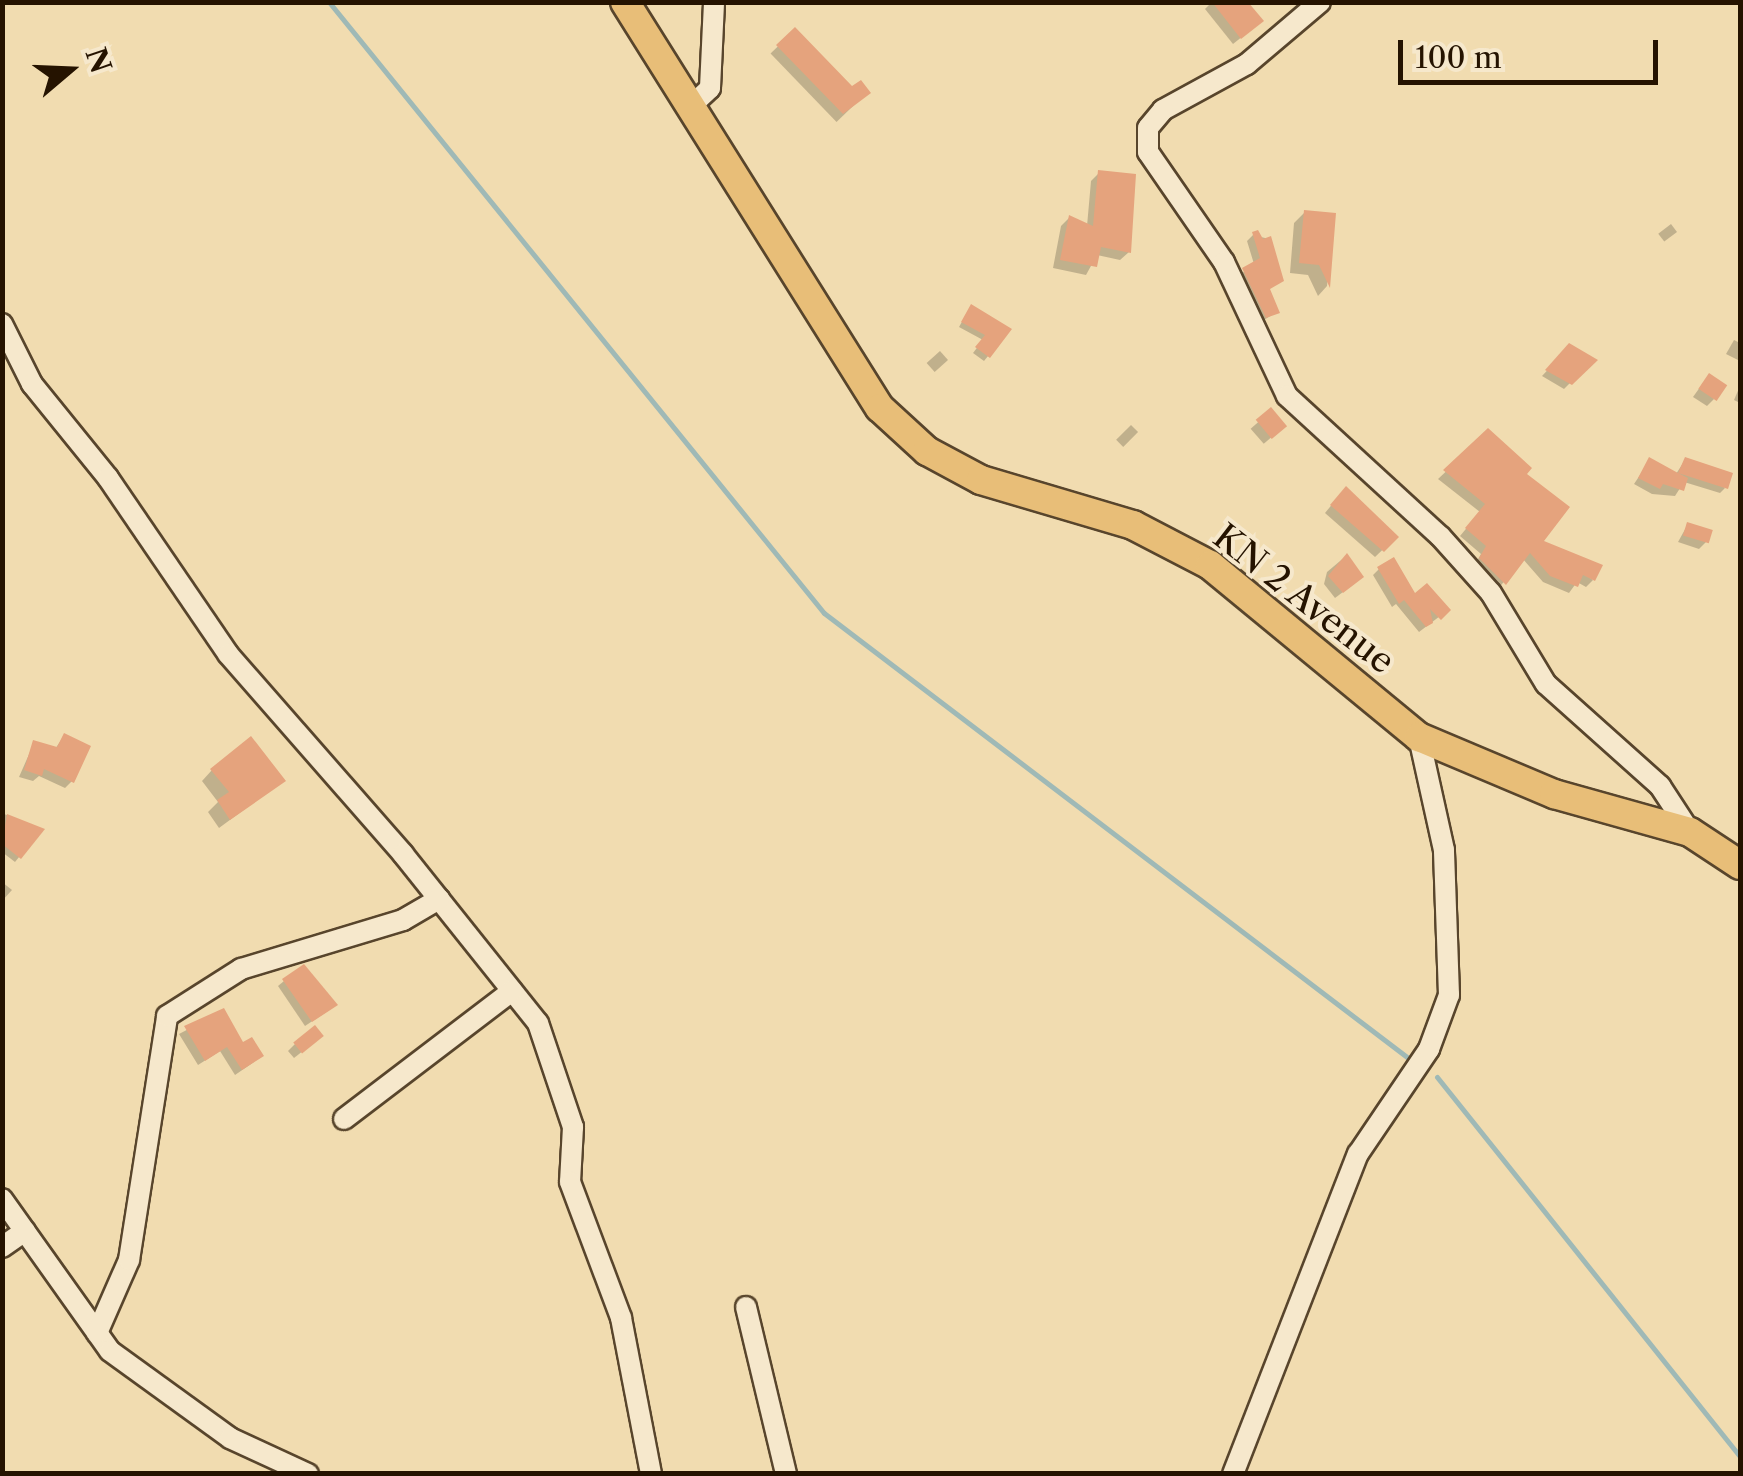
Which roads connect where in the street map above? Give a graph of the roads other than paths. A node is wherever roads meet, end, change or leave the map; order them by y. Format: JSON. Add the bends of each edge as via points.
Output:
{"nodes":[{"id":1,"x":626,"y":2,"type":"edge"},
{"id":2,"x":714,"y":2,"type":"edge"},
{"id":3,"x":1320,"y":2,"type":"edge"},
{"id":4,"x":692,"y":106,"type":"junction"},
{"id":5,"x":2,"y":324,"type":"edge"},
{"id":6,"x":1419,"y":737,"type":"junction"},
{"id":7,"x":1690,"y":832,"type":"junction"},
{"id":8,"x":1740,"y":866,"type":"edge"},
{"id":9,"x":440,"y":900,"type":"junction"},
{"id":10,"x":512,"y":991,"type":"junction"},
{"id":11,"x":344,"y":1119,"type":"dead end"},
{"id":12,"x":2,"y":1199,"type":"edge"},
{"id":13,"x":25,"y":1231,"type":"junction"},
{"id":14,"x":2,"y":1247,"type":"edge"},
{"id":15,"x":746,"y":1307,"type":"dead end"},
{"id":16,"x":97,"y":1333,"type":"junction"},
{"id":17,"x":308,"y":1474,"type":"edge"},
{"id":18,"x":652,"y":1474,"type":"edge"},
{"id":19,"x":786,"y":1474,"type":"edge"},
{"id":20,"x":1233,"y":1474,"type":"edge"}],
"edges":[{"from":1,"to":4,"type":"main road","name":"KN 2 Avenue"},
{"from":2,"to":4,"type":"street","via":[[710,88]]},
{"from":3,"to":7,"type":"street","via":[[1247,64],[1163,110],[1148,128],[1148,152],[1224,262],[1286,396],[1440,536],[1491,593],[1546,684],[1660,786]]},
{"from":4,"to":6,"type":"main road","name":"KN 2 Avenue","via":[[880,408],[920,444],[981,480],[1133,526],[1210,565]]},
{"from":5,"to":9,"type":"street","via":[[32,384],[108,478],[228,654]]},
{"from":6,"to":7,"type":"main road","name":"KN 2 Avenue","via":[[1554,794]]},
{"from":6,"to":20,"type":"street","via":[[1444,850],[1449,995],[1428,1049],[1358,1154]]},
{"from":7,"to":8,"type":"main road","name":"KN 2 Avenue"},
{"from":9,"to":10,"type":"street"},
{"from":9,"to":16,"type":"street","via":[[403,920],[241,969],[167,1016],[129,1260]]},
{"from":10,"to":11,"type":"street"},
{"from":10,"to":18,"type":"street","via":[[538,1023],[573,1127],[570,1182],[622,1318]]},
{"from":12,"to":13,"type":"street"},
{"from":13,"to":14,"type":"street"},
{"from":13,"to":16,"type":"street"},
{"from":15,"to":19,"type":"street"},
{"from":16,"to":17,"type":"street","via":[[181,1406],[230,1438]]}]}
